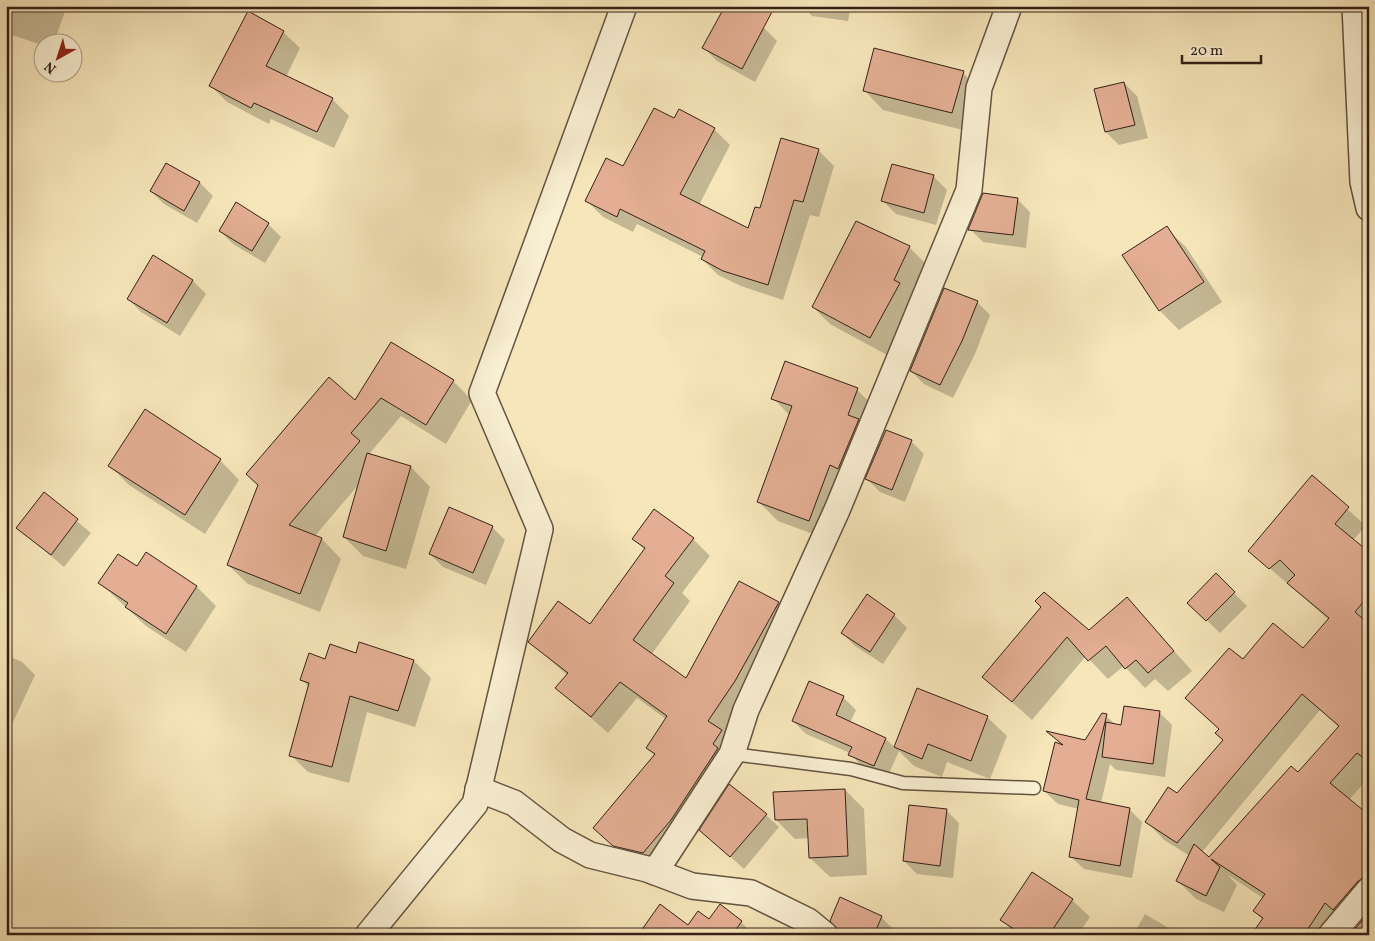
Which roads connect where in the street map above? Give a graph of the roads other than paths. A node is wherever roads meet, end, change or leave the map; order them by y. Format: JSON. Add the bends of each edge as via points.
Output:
{"nodes":[{"id":1,"x":624,"y":6,"type":"edge"},
{"id":2,"x":1009,"y":6,"type":"edge"},
{"id":3,"x":1353,"y":13,"type":"edge"},
{"id":4,"x":1369,"y":208,"type":"edge"},
{"id":5,"x":732,"y":754,"type":"junction"},
{"id":6,"x":1034,"y":788,"type":"dead end"},
{"id":7,"x":478,"y":789,"type":"junction"},
{"id":8,"x":656,"y":872,"type":"junction"},
{"id":9,"x":1369,"y":890,"type":"edge"},
{"id":10,"x":368,"y":935,"type":"edge"},
{"id":11,"x":826,"y":935,"type":"edge"},
{"id":12,"x":1330,"y":935,"type":"edge"}],
"edges":[{"from":1,"to":7,"type":"street","via":[[482,393],[540,529]]},
{"from":2,"to":5,"type":"street","via":[[979,88],[968,190],[837,510],[746,710]]},
{"from":3,"to":4,"type":"street","via":[[1363,182]]},
{"from":5,"to":6,"type":"lane","via":[[850,770],[903,783]]},
{"from":5,"to":8,"type":"street"},
{"from":7,"to":8,"type":"street","via":[[514,803],[562,840],[590,855]]},
{"from":7,"to":10,"type":"street","via":[[475,804]]},
{"from":8,"to":11,"type":"street","via":[[692,886],[751,893],[808,921]]},
{"from":9,"to":12,"type":"street"}]}
